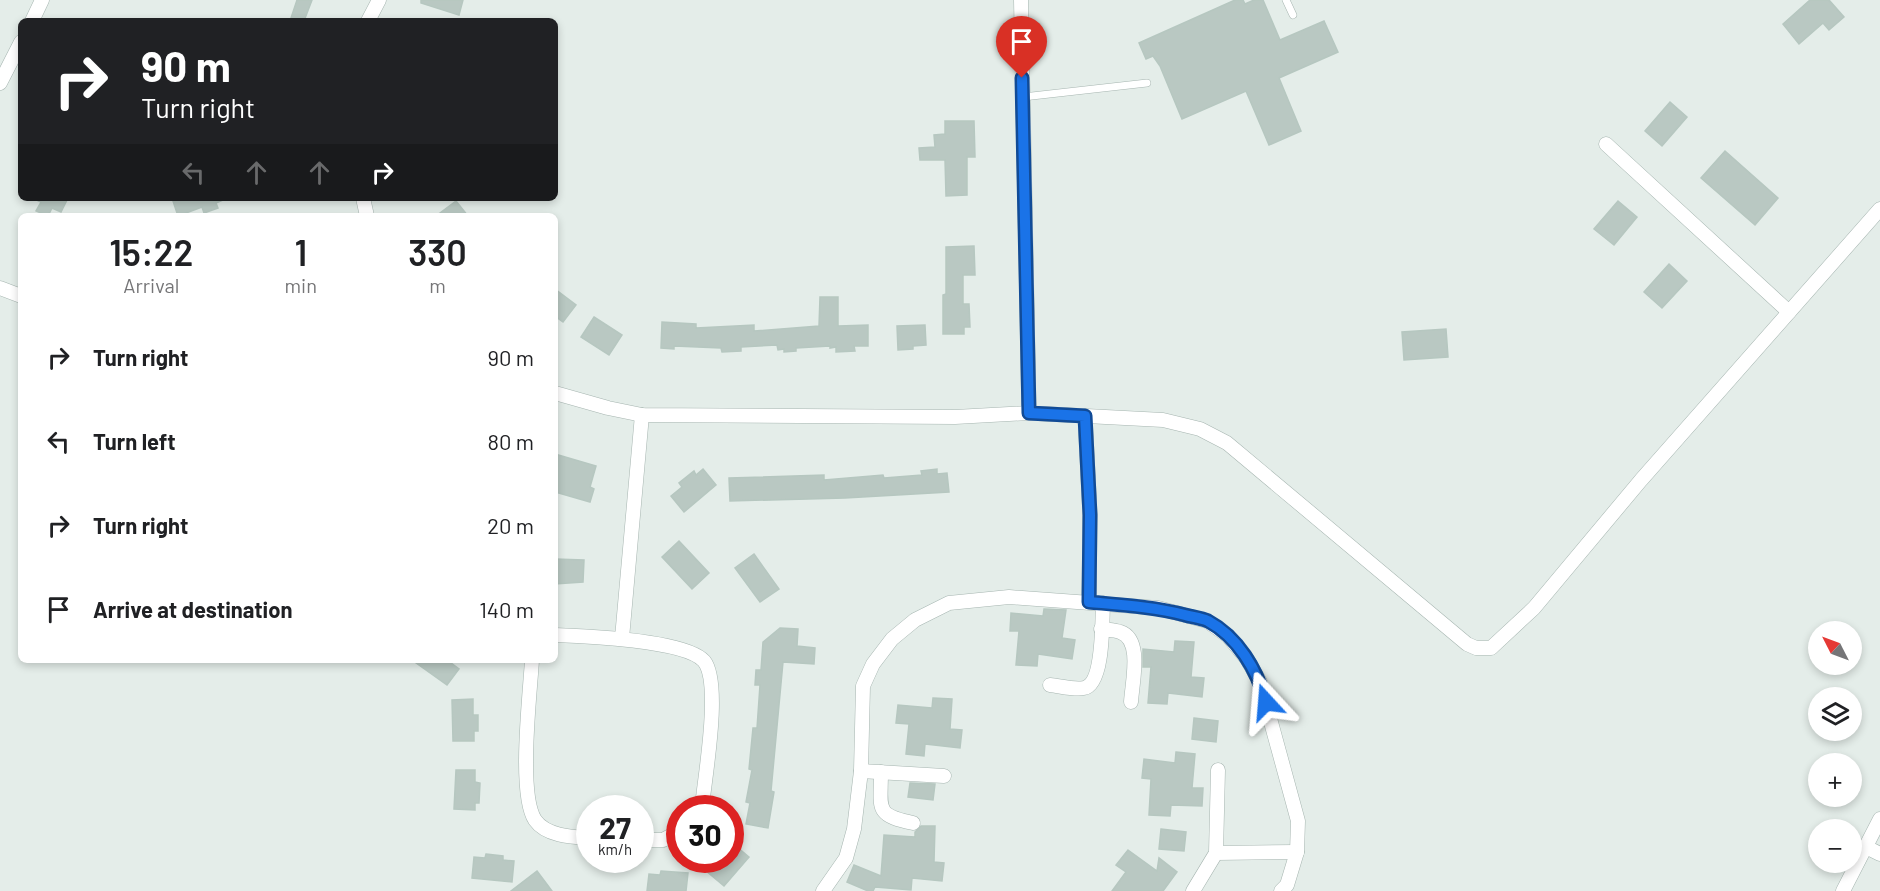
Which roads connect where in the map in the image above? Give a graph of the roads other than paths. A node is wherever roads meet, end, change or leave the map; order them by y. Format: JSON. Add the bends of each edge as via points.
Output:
{"nodes":[{"id":1,"x":42,"y":0,"type":"edge"},
{"id":2,"x":379,"y":0,"type":"edge"},
{"id":3,"x":1021,"y":0,"type":"edge"},
{"id":4,"x":1286,"y":0,"type":"edge"},
{"id":5,"x":1293,"y":15,"type":"dead end"},
{"id":6,"x":33,"y":18,"type":"edge"},
{"id":7,"x":370,"y":18,"type":"edge"},
{"id":8,"x":18,"y":48,"type":"edge"},
{"id":9,"x":0,"y":83,"type":"edge"},
{"id":10,"x":1147,"y":83,"type":"dead end"},
{"id":11,"x":1023,"y":97,"type":"junction"},
{"id":12,"x":1606,"y":144,"type":"dead end"},
{"id":13,"x":1880,"y":209,"type":"edge"},
{"id":14,"x":0,"y":288,"type":"edge"},
{"id":15,"x":18,"y":295,"type":"edge"},
{"id":16,"x":1789,"y":312,"type":"junction"},
{"id":17,"x":558,"y":394,"type":"edge"},
{"id":18,"x":1029,"y":413,"type":"junction"},
{"id":19,"x":642,"y":415,"type":"junction"},
{"id":20,"x":1085,"y":416,"type":"junction"},
{"id":21,"x":1096,"y":603,"type":"junction"},
{"id":22,"x":1101,"y":629,"type":"junction"},
{"id":23,"x":558,"y":635,"type":"edge"},
{"id":24,"x":622,"y":638,"type":"junction"},
{"id":25,"x":532,"y":663,"type":"edge"},
{"id":26,"x":1050,"y":685,"type":"dead end"},
{"id":27,"x":1131,"y":702,"type":"dead end"},
{"id":28,"x":1218,"y":770,"type":"dead end"},
{"id":29,"x":861,"y":771,"type":"junction"},
{"id":30,"x":881,"y":772,"type":"junction"},
{"id":31,"x":944,"y":776,"type":"dead end"},
{"id":32,"x":703,"y":795,"type":"edge"},
{"id":33,"x":1880,"y":819,"type":"edge"},
{"id":34,"x":913,"y":823,"type":"dead end"},
{"id":35,"x":576,"y":837,"type":"edge"},
{"id":36,"x":1866,"y":847,"type":"junction"},
{"id":37,"x":1297,"y":852,"type":"junction"},
{"id":38,"x":1216,"y":853,"type":"junction"},
{"id":39,"x":1880,"y":854,"type":"edge"},
{"id":40,"x":823,"y":891,"type":"edge"},
{"id":41,"x":1193,"y":891,"type":"edge"},
{"id":42,"x":1281,"y":891,"type":"edge"},
{"id":43,"x":1843,"y":891,"type":"edge"}],
"edges":[{"from":1,"to":6,"type":"street"},
{"from":2,"to":7,"type":"street"},
{"from":3,"to":11,"type":"street"},
{"from":4,"to":5,"type":"lane"},
{"from":8,"to":9,"type":"street"},
{"from":10,"to":11,"type":"lane"},
{"from":11,"to":18,"type":"street"},
{"from":12,"to":16,"type":"street"},
{"from":13,"to":16,"type":"street"},
{"from":14,"to":15,"type":"street"},
{"from":16,"to":20,"type":"street","via":[[1534,608],[1491,648],[1467,644],[1217,436],[1163,420]]},
{"from":17,"to":19,"type":"street"},
{"from":18,"to":19,"type":"street","via":[[955,417]]},
{"from":18,"to":20,"type":"street"},
{"from":19,"to":24,"type":"street"},
{"from":20,"to":21,"type":"street"},
{"from":21,"to":22,"type":"street"},
{"from":21,"to":29,"type":"street","via":[[1009,597],[949,603],[915,620],[892,639],[873,664],[863,686]]},
{"from":21,"to":37,"type":"street","via":[[1158,608],[1207,621],[1228,636],[1247,659],[1260,682],[1298,821]]},
{"from":22,"to":26,"type":"street","via":[[1098,672],[1093,684],[1084,688]]},
{"from":22,"to":27,"type":"street","via":[[1121,632],[1135,646]]},
{"from":23,"to":24,"type":"street"},
{"from":24,"to":32,"type":"street","via":[[691,653],[704,662],[712,699]]},
{"from":25,"to":35,"type":"street","via":[[528,804],[536,821],[565,837]]},
{"from":28,"to":38,"type":"street"},
{"from":29,"to":30,"type":"street"},
{"from":29,"to":40,"type":"street","via":[[846,858]]},
{"from":30,"to":31,"type":"street"},
{"from":30,"to":34,"type":"street","via":[[881,803],[885,813],[891,819]]},
{"from":33,"to":36,"type":"street"},
{"from":36,"to":39,"type":"street"},
{"from":36,"to":43,"type":"street"},
{"from":37,"to":38,"type":"street"},
{"from":37,"to":42,"type":"street","via":[[1287,885]]},
{"from":38,"to":41,"type":"street"}]}
